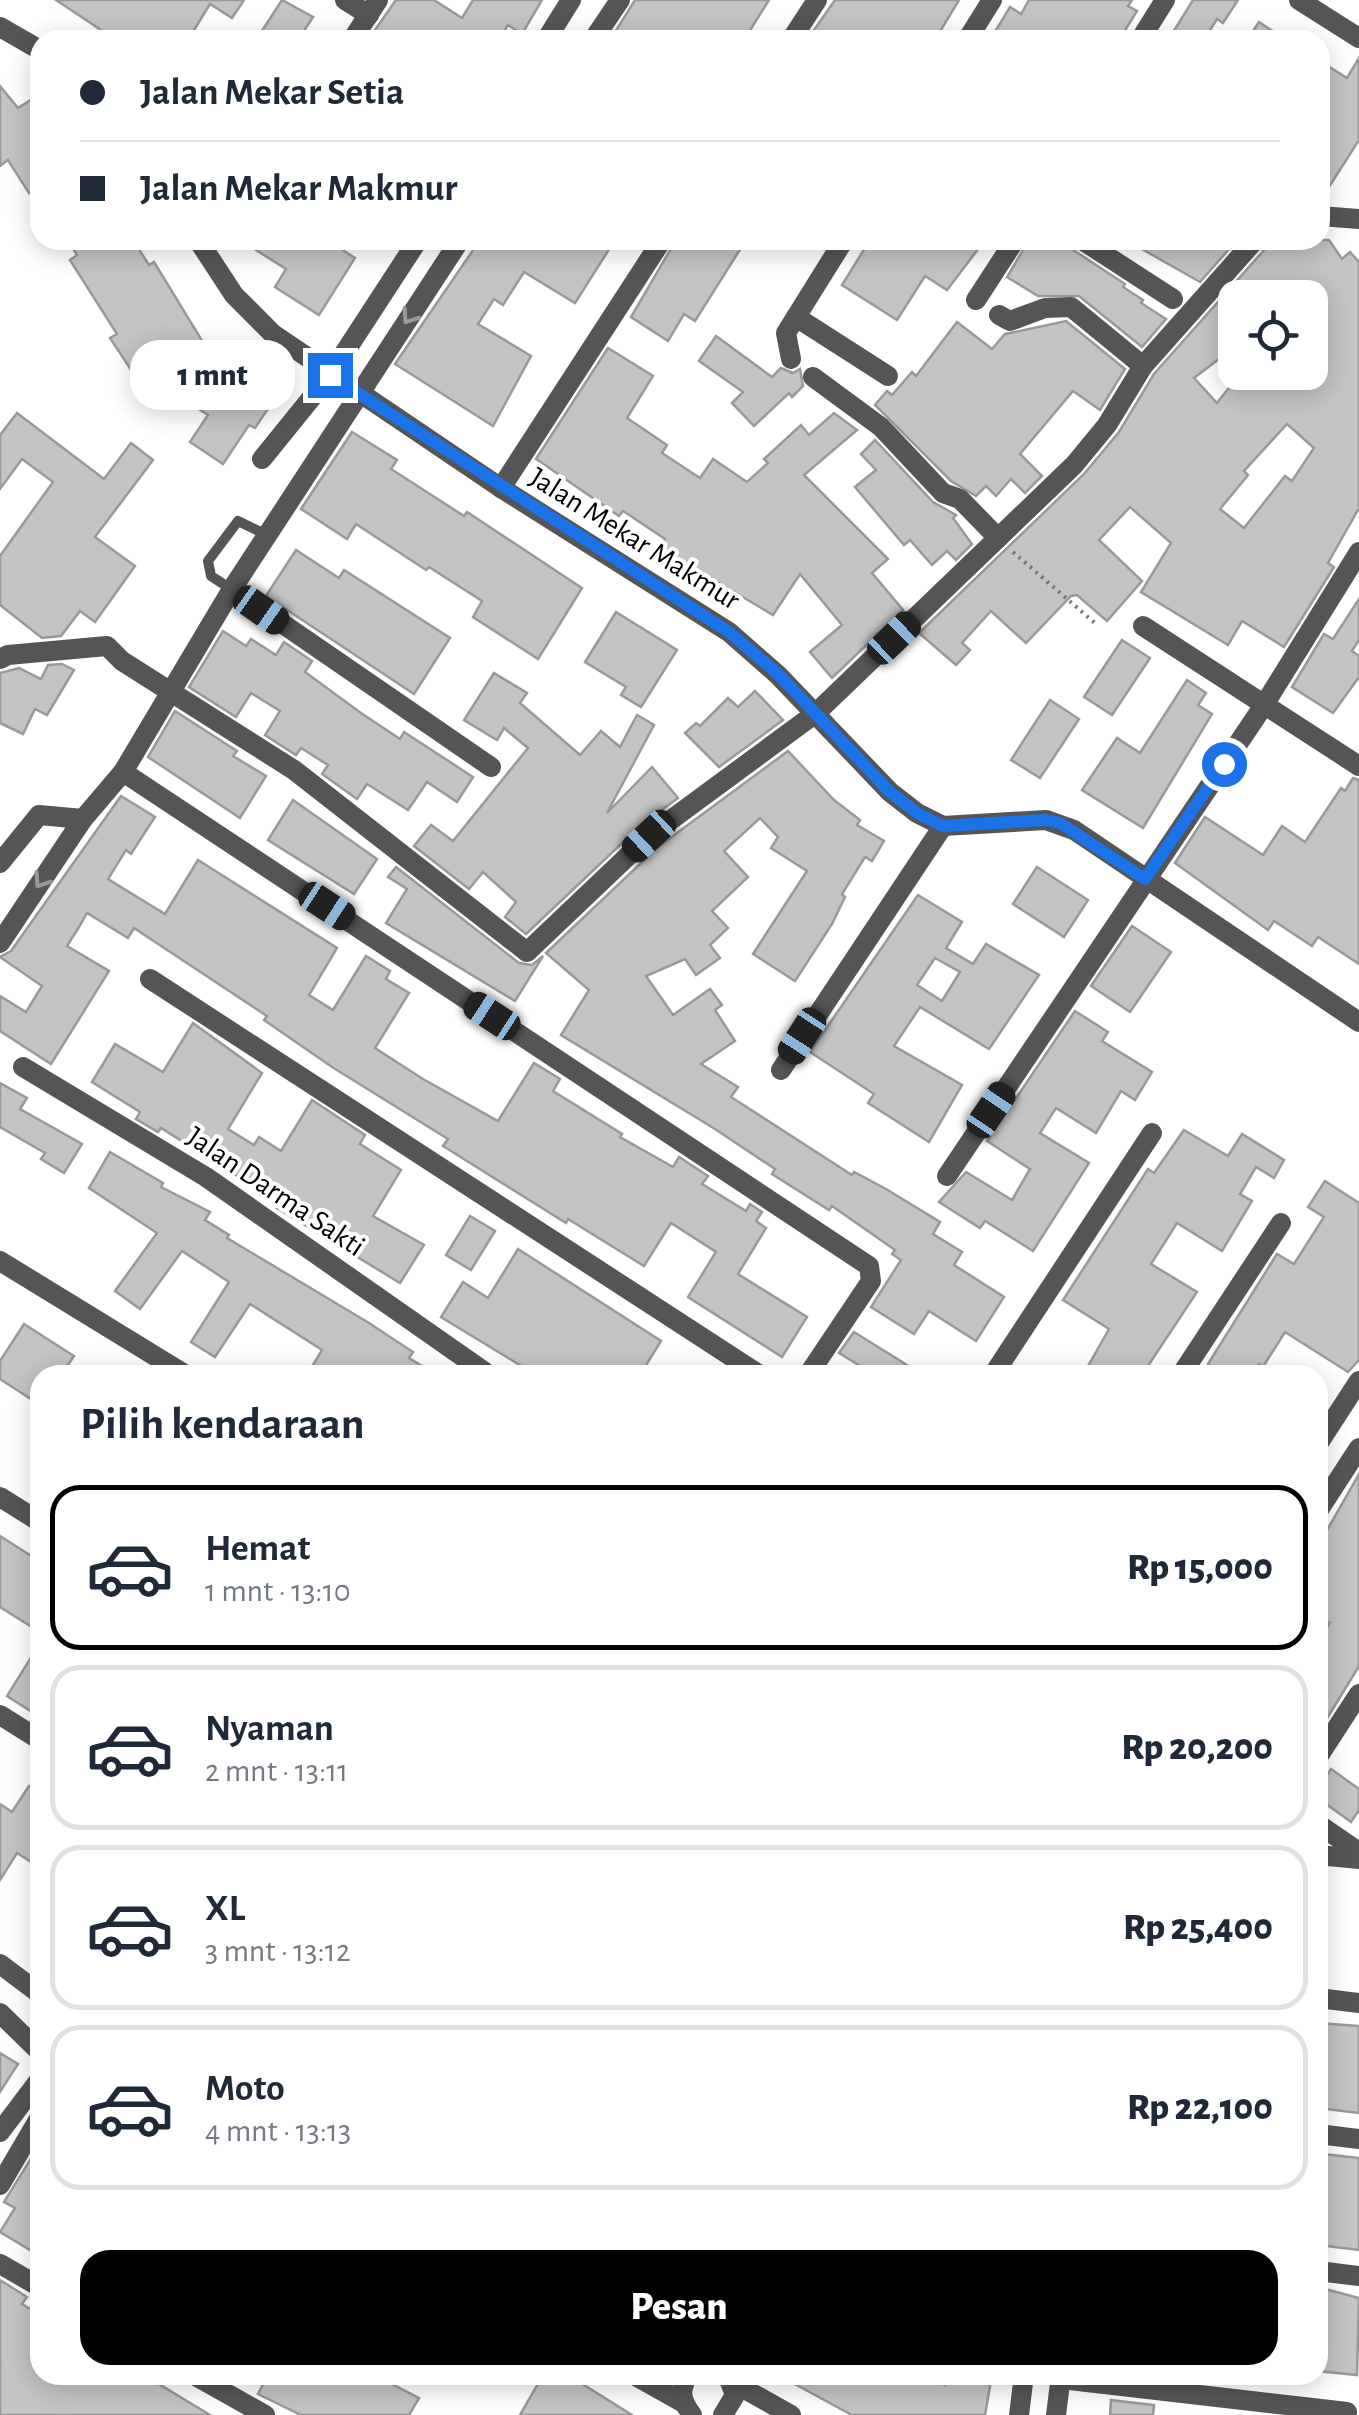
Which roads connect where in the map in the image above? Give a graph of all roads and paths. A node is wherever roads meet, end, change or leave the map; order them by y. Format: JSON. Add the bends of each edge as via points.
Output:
{"nodes":[{"id":1,"x":345,"y":0,"type":"edge"},
{"id":2,"x":571,"y":0,"type":"edge"},
{"id":3,"x":620,"y":0,"type":"edge"},
{"id":4,"x":817,"y":0,"type":"edge"},
{"id":5,"x":992,"y":0,"type":"edge"},
{"id":6,"x":1164,"y":0,"type":"edge"},
{"id":7,"x":1299,"y":0,"type":"edge"},
{"id":8,"x":374,"y":7,"type":"edge"},
{"id":9,"x":1332,"y":9,"type":"edge"},
{"id":10,"x":0,"y":27,"type":"edge"},
{"id":11,"x":359,"y":30,"type":"edge"},
{"id":12,"x":552,"y":30,"type":"edge"},
{"id":13,"x":600,"y":30,"type":"edge"},
{"id":14,"x":798,"y":30,"type":"edge"},
{"id":15,"x":973,"y":30,"type":"edge"},
{"id":16,"x":1146,"y":30,"type":"edge"},
{"id":17,"x":1359,"y":38,"type":"edge"},
{"id":18,"x":30,"y":44,"type":"edge"},
{"id":19,"x":1330,"y":217,"type":"edge"},
{"id":20,"x":1359,"y":219,"type":"edge"},
{"id":21,"x":211,"y":250,"type":"edge"},
{"id":22,"x":411,"y":250,"type":"edge"},
{"id":23,"x":453,"y":250,"type":"edge"},
{"id":24,"x":656,"y":250,"type":"edge"},
{"id":25,"x":838,"y":250,"type":"edge"},
{"id":26,"x":1008,"y":250,"type":"edge"},
{"id":27,"x":1097,"y":250,"type":"edge"},
{"id":28,"x":1245,"y":250,"type":"edge"},
{"id":29,"x":1173,"y":299,"type":"dead end"},
{"id":30,"x":976,"y":300,"type":"dead end"},
{"id":31,"x":999,"y":316,"type":"dead end"},
{"id":32,"x":796,"y":317,"type":"junction"},
{"id":33,"x":791,"y":359,"type":"dead end"},
{"id":34,"x":1144,"y":366,"type":"junction"},
{"id":35,"x":330,"y":375,"type":"junction"},
{"id":36,"x":813,"y":376,"type":"dead end"},
{"id":37,"x":888,"y":376,"type":"dead end"},
{"id":38,"x":357,"y":394,"type":"junction"},
{"id":39,"x":262,"y":460,"type":"dead end"},
{"id":40,"x":501,"y":488,"type":"junction"},
{"id":41,"x":267,"y":535,"type":"junction"},
{"id":42,"x":998,"y":538,"type":"junction"},
{"id":43,"x":1356,"y":564,"type":"edge"},
{"id":44,"x":232,"y":589,"type":"junction"},
{"id":45,"x":1096,"y":624,"type":"dead end"},
{"id":46,"x":1143,"y":626,"type":"dead end"},
{"id":47,"x":0,"y":659,"type":"edge"},
{"id":48,"x":170,"y":688,"type":"junction"},
{"id":49,"x":1264,"y":705,"type":"junction"},
{"id":50,"x":816,"y":713,"type":"junction"},
{"id":51,"x":492,"y":766,"type":"dead end"},
{"id":52,"x":1359,"y":766,"type":"edge"},
{"id":53,"x":123,"y":772,"type":"junction"},
{"id":54,"x":83,"y":818,"type":"junction"},
{"id":55,"x":943,"y":826,"type":"junction"},
{"id":56,"x":0,"y":863,"type":"edge"},
{"id":57,"x":1145,"y":879,"type":"junction"},
{"id":58,"x":0,"y":944,"type":"edge"},
{"id":59,"x":150,"y":979,"type":"dead end"},
{"id":60,"x":1359,"y":1022,"type":"edge"},
{"id":61,"x":23,"y":1067,"type":"dead end"},
{"id":62,"x":780,"y":1070,"type":"dead end"},
{"id":63,"x":1152,"y":1133,"type":"dead end"},
{"id":64,"x":947,"y":1176,"type":"dead end"},
{"id":65,"x":1281,"y":1222,"type":"dead end"},
{"id":66,"x":0,"y":1262,"type":"edge"},
{"id":67,"x":170,"y":1365,"type":"edge"},
{"id":68,"x":475,"y":1365,"type":"edge"},
{"id":69,"x":745,"y":1365,"type":"edge"},
{"id":70,"x":815,"y":1365,"type":"edge"},
{"id":71,"x":1000,"y":1365,"type":"edge"},
{"id":72,"x":1188,"y":1365,"type":"edge"},
{"id":73,"x":1359,"y":1381,"type":"edge"},
{"id":74,"x":1328,"y":1429,"type":"edge"},
{"id":75,"x":1359,"y":1448,"type":"edge"},
{"id":76,"x":1328,"y":1496,"type":"edge"},
{"id":77,"x":0,"y":1497,"type":"edge"},
{"id":78,"x":30,"y":1516,"type":"edge"},
{"id":79,"x":1359,"y":1694,"type":"edge"},
{"id":80,"x":0,"y":1716,"type":"edge"},
{"id":81,"x":30,"y":1734,"type":"edge"},
{"id":82,"x":1328,"y":1742,"type":"edge"},
{"id":83,"x":1328,"y":1832,"type":"edge"},
{"id":84,"x":1328,"y":1855,"type":"edge"},
{"id":85,"x":1359,"y":1856,"type":"edge"},
{"id":86,"x":0,"y":1964,"type":"edge"},
{"id":87,"x":30,"y":1986,"type":"edge"},
{"id":88,"x":1328,"y":1999,"type":"edge"},
{"id":89,"x":1359,"y":2003,"type":"edge"},
{"id":90,"x":0,"y":2013,"type":"edge"},
{"id":91,"x":30,"y":2038,"type":"edge"},
{"id":92,"x":30,"y":2092,"type":"edge"},
{"id":93,"x":0,"y":2132,"type":"edge"},
{"id":94,"x":30,"y":2134,"type":"edge"},
{"id":95,"x":1328,"y":2135,"type":"edge"},
{"id":96,"x":1359,"y":2139,"type":"edge"},
{"id":97,"x":0,"y":2186,"type":"edge"},
{"id":98,"x":0,"y":2264,"type":"edge"},
{"id":99,"x":1328,"y":2272,"type":"edge"},
{"id":100,"x":1359,"y":2276,"type":"edge"},
{"id":101,"x":30,"y":2281,"type":"edge"},
{"id":102,"x":212,"y":2385,"type":"edge"},
{"id":103,"x":650,"y":2385,"type":"edge"},
{"id":104,"x":731,"y":2385,"type":"edge"},
{"id":105,"x":741,"y":2385,"type":"edge"},
{"id":106,"x":1023,"y":2385,"type":"edge"},
{"id":107,"x":1060,"y":2385,"type":"edge"},
{"id":108,"x":1127,"y":2385,"type":"edge"},
{"id":109,"x":687,"y":2408,"type":"edge"},
{"id":110,"x":1348,"y":2412,"type":"dead end"},
{"id":111,"x":265,"y":2415,"type":"edge"},
{"id":112,"x":724,"y":2415,"type":"edge"},
{"id":113,"x":791,"y":2415,"type":"edge"},
{"id":114,"x":1019,"y":2415,"type":"edge"},
{"id":115,"x":1056,"y":2415,"type":"edge"}],
"edges":[{"from":1,"to":8,"type":"street"},
{"from":2,"to":12,"type":"street"},
{"from":3,"to":13,"type":"street"},
{"from":4,"to":14,"type":"street"},
{"from":5,"to":15,"type":"street"},
{"from":6,"to":16,"type":"street"},
{"from":7,"to":9,"type":"street"},
{"from":8,"to":11,"type":"street"},
{"from":9,"to":17,"type":"street"},
{"from":10,"to":18,"type":"street"},
{"from":19,"to":20,"type":"street"},
{"from":21,"to":35,"type":"street","name":"Jalan Mekar Makmur","via":[[250,314]]},
{"from":22,"to":35,"type":"street"},
{"from":23,"to":38,"type":"street","one_way":true},
{"from":24,"to":40,"type":"street"},
{"from":25,"to":32,"type":"street"},
{"from":26,"to":30,"type":"street"},
{"from":27,"to":29,"type":"street"},
{"from":28,"to":34,"type":"street"},
{"from":31,"to":34,"type":"street","via":[[1010,322],[1040,309],[1071,307]]},
{"from":32,"to":33,"type":"street","via":[[784,340]]},
{"from":32,"to":37,"type":"street"},
{"from":34,"to":42,"type":"street","via":[[1094,442]]},
{"from":35,"to":38,"type":"street","name":"Jalan Mekar Makmur"},
{"from":35,"to":39,"type":"street"},
{"from":36,"to":42,"type":"street","via":[[880,426],[942,493],[960,500]]},
{"from":38,"to":40,"type":"street","name":"Jalan Mekar Makmur"},
{"from":38,"to":41,"type":"street"},
{"from":40,"to":50,"type":"street","name":"Jalan Mekar Makmur","via":[[729,632]]},
{"from":41,"to":44,"type":"street"},
{"from":41,"to":44,"type":"lane","via":[[238,521],[208,560],[212,576]]},
{"from":42,"to":45,"type":"path"},
{"from":42,"to":50,"type":"street"},
{"from":43,"to":49,"type":"street"},
{"from":44,"to":48,"type":"street"},
{"from":44,"to":51,"type":"street"},
{"from":46,"to":49,"type":"street"},
{"from":47,"to":48,"type":"street","via":[[96,644]]},
{"from":48,"to":50,"type":"street","via":[[309,781],[527,952],[649,836]]},
{"from":48,"to":53,"type":"street"},
{"from":49,"to":52,"type":"street"},
{"from":49,"to":57,"type":"street"},
{"from":50,"to":55,"type":"street","name":"Jalan Mekar Makmur","via":[[890,792]]},
{"from":53,"to":54,"type":"street"},
{"from":53,"to":70,"type":"street","via":[[869,1266],[871,1281]]},
{"from":54,"to":56,"type":"street","via":[[39,815]]},
{"from":54,"to":58,"type":"street","one_way":true},
{"from":55,"to":57,"type":"street","via":[[1046,820],[1074,830]]},
{"from":55,"to":62,"type":"street"},
{"from":57,"to":60,"type":"street"},
{"from":57,"to":64,"type":"street"},
{"from":59,"to":69,"type":"street"},
{"from":61,"to":68,"type":"street","name":"Jalan Darma Sakti","via":[[206,1176]]},
{"from":63,"to":71,"type":"street"},
{"from":65,"to":72,"type":"street"},
{"from":66,"to":67,"type":"street"},
{"from":73,"to":74,"type":"street"},
{"from":75,"to":76,"type":"street"},
{"from":77,"to":78,"type":"street"},
{"from":79,"to":82,"type":"street"},
{"from":80,"to":81,"type":"street"},
{"from":83,"to":85,"type":"street"},
{"from":84,"to":85,"type":"street"},
{"from":86,"to":87,"type":"street"},
{"from":88,"to":89,"type":"street"},
{"from":90,"to":91,"type":"street"},
{"from":92,"to":93,"type":"street"},
{"from":94,"to":97,"type":"street"},
{"from":95,"to":96,"type":"street"},
{"from":98,"to":101,"type":"street"},
{"from":99,"to":100,"type":"street"},
{"from":102,"to":111,"type":"street"},
{"from":103,"to":109,"type":"street"},
{"from":104,"to":112,"type":"street","via":[[735,2395]]},
{"from":105,"to":113,"type":"street"},
{"from":106,"to":114,"type":"street"},
{"from":107,"to":115,"type":"street"},
{"from":108,"to":110,"type":"street"}]}
